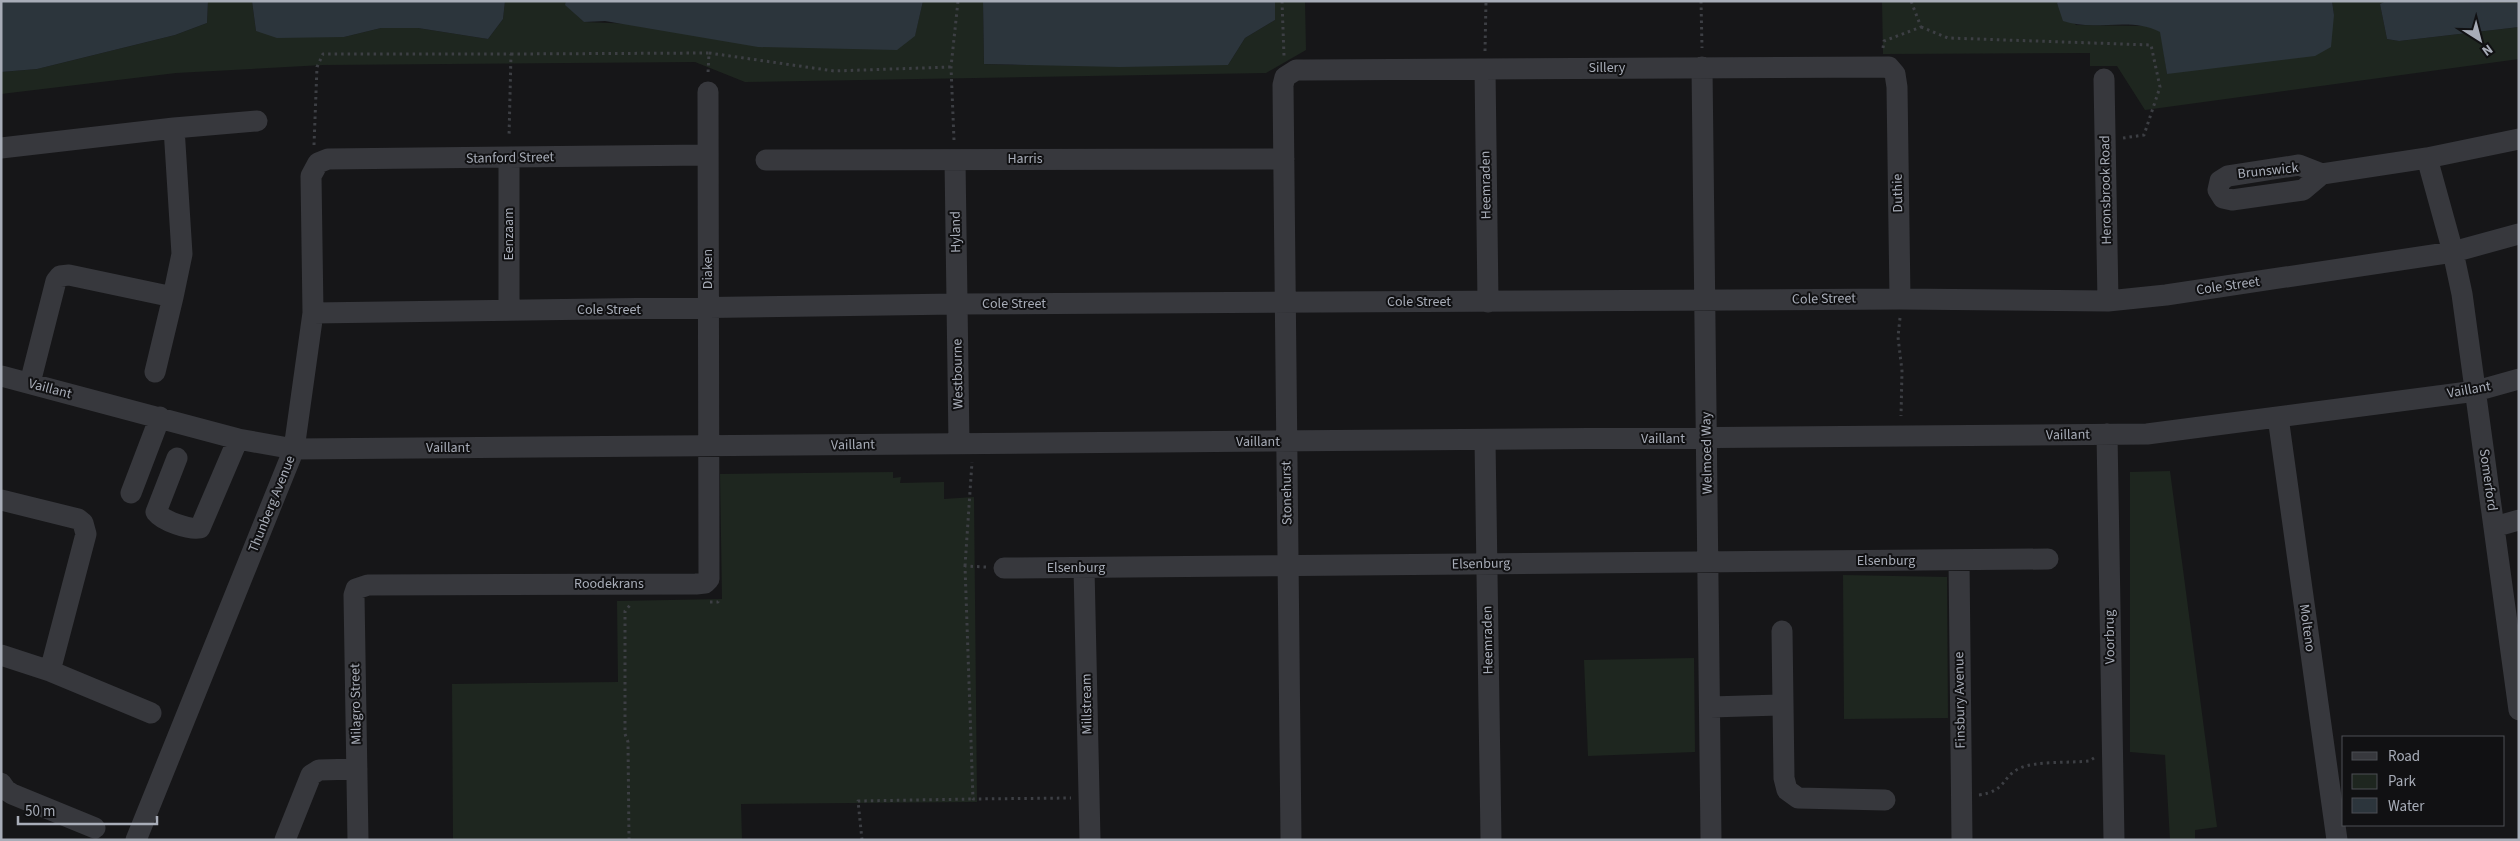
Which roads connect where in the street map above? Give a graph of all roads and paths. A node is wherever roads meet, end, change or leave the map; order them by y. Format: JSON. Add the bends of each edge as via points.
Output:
{"nodes":[{"id":1,"x":958,"y":1,"type":"edge"},
{"id":2,"x":1282,"y":1,"type":"edge"},
{"id":3,"x":1486,"y":1,"type":"edge"},
{"id":4,"x":1702,"y":1,"type":"edge"},
{"id":5,"x":1911,"y":1,"type":"edge"},
{"id":6,"x":1921,"y":27,"type":"junction"},
{"id":7,"x":709,"y":53,"type":"junction"},
{"id":8,"x":511,"y":54,"type":"junction"},
{"id":9,"x":1882,"y":66,"type":"junction"},
{"id":10,"x":951,"y":67,"type":"junction"},
{"id":11,"x":1702,"y":67,"type":"junction"},
{"id":12,"x":1485,"y":69,"type":"junction"},
{"id":13,"x":1294,"y":73,"type":"junction"},
{"id":14,"x":2104,"y":79,"type":"dead end"},
{"id":15,"x":708,"y":92,"type":"joint"},
{"id":16,"x":257,"y":121,"type":"dead end"},
{"id":17,"x":174,"y":128,"type":"junction"},
{"id":18,"x":2519,"y":138,"type":"edge"},
{"id":19,"x":2105,"y":140,"type":"junction"},
{"id":20,"x":1,"y":148,"type":"edge"},
{"id":21,"x":708,"y":155,"type":"junction"},
{"id":22,"x":509,"y":158,"type":"junction"},
{"id":23,"x":2426,"y":158,"type":"junction"},
{"id":24,"x":1284,"y":159,"type":"junction"},
{"id":25,"x":766,"y":160,"type":"dead end"},
{"id":26,"x":955,"y":160,"type":"junction"},
{"id":27,"x":314,"y":168,"type":"junction"},
{"id":28,"x":2322,"y":174,"type":"dead end"},
{"id":29,"x":2519,"y":234,"type":"edge"},
{"id":30,"x":2453,"y":252,"type":"junction"},
{"id":31,"x":173,"y":298,"type":"junction"},
{"id":32,"x":1900,"y":299,"type":"junction"},
{"id":33,"x":1706,"y":300,"type":"junction"},
{"id":34,"x":2108,"y":300,"type":"junction"},
{"id":35,"x":1488,"y":302,"type":"junction"},
{"id":36,"x":1286,"y":303,"type":"junction"},
{"id":37,"x":957,"y":304,"type":"junction"},
{"id":38,"x":708,"y":309,"type":"junction"},
{"id":39,"x":509,"y":310,"type":"junction"},
{"id":40,"x":313,"y":313,"type":"junction"},
{"id":41,"x":155,"y":372,"type":"dead end"},
{"id":42,"x":1,"y":376,"type":"edge"},
{"id":43,"x":2519,"y":379,"type":"edge"},
{"id":44,"x":30,"y":383,"type":"junction"},
{"id":45,"x":2476,"y":391,"type":"junction"},
{"id":46,"x":2278,"y":417,"type":"junction"},
{"id":47,"x":163,"y":418,"type":"junction"},
{"id":48,"x":2107,"y":434,"type":"junction"},
{"id":49,"x":232,"y":437,"type":"junction"},
{"id":50,"x":1901,"y":437,"type":"junction"},
{"id":51,"x":1706,"y":439,"type":"junction"},
{"id":52,"x":1485,"y":440,"type":"junction"},
{"id":53,"x":1287,"y":441,"type":"junction"},
{"id":54,"x":965,"y":444,"type":"junction"},
{"id":55,"x":708,"y":447,"type":"junction"},
{"id":56,"x":294,"y":449,"type":"junction"},
{"id":57,"x":177,"y":458,"type":"dead end"},
{"id":58,"x":131,"y":493,"type":"dead end"},
{"id":59,"x":1,"y":500,"type":"edge"},
{"id":60,"x":2519,"y":520,"type":"edge"},
{"id":61,"x":2494,"y":527,"type":"junction"},
{"id":62,"x":2048,"y":559,"type":"dead end"},
{"id":63,"x":1959,"y":560,"type":"junction"},
{"id":64,"x":1708,"y":562,"type":"junction"},
{"id":65,"x":1487,"y":564,"type":"junction"},
{"id":66,"x":965,"y":566,"type":"junction"},
{"id":67,"x":1288,"y":566,"type":"junction"},
{"id":68,"x":1004,"y":568,"type":"joint"},
{"id":69,"x":1084,"y":568,"type":"junction"},
{"id":70,"x":708,"y":581,"type":"junction"},
{"id":71,"x":374,"y":585,"type":"joint"},
{"id":72,"x":700,"y":602,"type":"dead end"},
{"id":73,"x":636,"y":603,"type":"dead end"},
{"id":74,"x":2512,"y":611,"type":"edge"},
{"id":75,"x":1782,"y":631,"type":"dead end"},
{"id":76,"x":1,"y":655,"type":"edge"},
{"id":77,"x":50,"y":671,"type":"junction"},
{"id":78,"x":1783,"y":705,"type":"junction"},
{"id":79,"x":1710,"y":707,"type":"junction"},
{"id":80,"x":2519,"y":710,"type":"edge"},
{"id":81,"x":151,"y":713,"type":"dead end"},
{"id":82,"x":2112,"y":748,"type":"junction"},
{"id":83,"x":357,"y":769,"type":"junction"},
{"id":84,"x":1,"y":783,"type":"edge"},
{"id":85,"x":1961,"y":794,"type":"junction"},
{"id":86,"x":1089,"y":798,"type":"junction"},
{"id":87,"x":973,"y":799,"type":"junction"},
{"id":88,"x":1885,"y":800,"type":"dead end"},
{"id":89,"x":95,"y":828,"type":"dead end"},
{"id":90,"x":140,"y":834,"type":"edge"},
{"id":91,"x":128,"y":840,"type":"edge"},
{"id":92,"x":285,"y":840,"type":"edge"},
{"id":93,"x":358,"y":840,"type":"edge"},
{"id":94,"x":629,"y":840,"type":"edge"},
{"id":95,"x":862,"y":840,"type":"edge"},
{"id":96,"x":1090,"y":840,"type":"edge"},
{"id":97,"x":1291,"y":840,"type":"edge"},
{"id":98,"x":1491,"y":840,"type":"edge"},
{"id":99,"x":1711,"y":840,"type":"edge"},
{"id":100,"x":1962,"y":840,"type":"edge"},
{"id":101,"x":2114,"y":840,"type":"edge"},
{"id":102,"x":2337,"y":840,"type":"edge"}],
"edges":[{"from":1,"to":10,"type":"path"},
{"from":2,"to":13,"type":"path"},
{"from":3,"to":12,"type":"path"},
{"from":4,"to":11,"type":"path"},
{"from":5,"to":6,"type":"path"},
{"from":6,"to":9,"type":"path","via":[[1884,41]]},
{"from":6,"to":19,"type":"path","via":[[1948,38],[2151,45],[2160,88],[2144,134]]},
{"from":7,"to":8,"type":"path"},
{"from":7,"to":10,"type":"path","via":[[834,71]]},
{"from":7,"to":15,"type":"path"},
{"from":8,"to":22,"type":"path"},
{"from":8,"to":27,"type":"path","via":[[323,54],[317,67]]},
{"from":9,"to":11,"type":"street","name":"Sillery"},
{"from":9,"to":32,"type":"street","name":"Duthie","via":[[1893,70],[1897,87]]},
{"from":10,"to":26,"type":"path"},
{"from":11,"to":12,"type":"street","name":"Sillery"},
{"from":11,"to":33,"type":"street","name":"Welmoed Way"},
{"from":12,"to":13,"type":"street","name":"Sillery"},
{"from":12,"to":35,"type":"street","name":"Heemraden"},
{"from":13,"to":24,"type":"street","name":"Stonehurst","via":[[1283,85]]},
{"from":14,"to":19,"type":"street","name":"Heronsbrook Road"},
{"from":15,"to":21,"type":"street","name":"Diaken"},
{"from":16,"to":17,"type":"street"},
{"from":17,"to":20,"type":"street"},
{"from":17,"to":31,"type":"street","via":[[182,254]]},
{"from":18,"to":23,"type":"street"},
{"from":19,"to":34,"type":"street","name":"Heronsbrook Road"},
{"from":21,"to":22,"type":"street","name":"Stanford Street"},
{"from":21,"to":38,"type":"street","name":"Diaken"},
{"from":22,"to":27,"type":"street","name":"Stanford Street","via":[[328,160]]},
{"from":22,"to":39,"type":"street","name":"Eenzaam"},
{"from":23,"to":28,"type":"street"},
{"from":23,"to":30,"type":"street"},
{"from":24,"to":26,"type":"street","name":"Harris"},
{"from":24,"to":36,"type":"street","name":"Stonehurst"},
{"from":25,"to":26,"type":"street","name":"Harris"},
{"from":26,"to":37,"type":"street","name":"Hyland"},
{"from":27,"to":40,"type":"street","name":"Thunberg Avenue"},
{"from":29,"to":30,"type":"street","name":"Cole Street"},
{"from":30,"to":34,"type":"street","name":"Cole Street","via":[[2184,292]]},
{"from":30,"to":45,"type":"street","name":"Somerford"},
{"from":31,"to":41,"type":"street"},
{"from":31,"to":44,"type":"street","via":[[69,275],[60,276],[56,281]]},
{"from":32,"to":33,"type":"street","name":"Cole Street"},
{"from":32,"to":34,"type":"street","name":"Cole Street"},
{"from":32,"to":50,"type":"path"},
{"from":33,"to":35,"type":"street","name":"Cole Street"},
{"from":33,"to":51,"type":"street","name":"Welmoed Way"},
{"from":35,"to":36,"type":"street","name":"Cole Street"},
{"from":36,"to":37,"type":"street","name":"Cole Street"},
{"from":36,"to":53,"type":"street","name":"Stonehurst"},
{"from":37,"to":38,"type":"street","name":"Cole Street"},
{"from":37,"to":54,"type":"street","name":"Westbourne"},
{"from":38,"to":39,"type":"street","name":"Cole Street"},
{"from":38,"to":55,"type":"street","name":"Diaken"},
{"from":39,"to":40,"type":"street","name":"Cole Street"},
{"from":40,"to":56,"type":"street","name":"Thunberg Avenue"},
{"from":42,"to":44,"type":"street","name":"Vaillant"},
{"from":43,"to":45,"type":"street","name":"Vaillant"},
{"from":44,"to":47,"type":"street","name":"Vaillant"},
{"from":45,"to":46,"type":"street","name":"Vaillant"},
{"from":45,"to":61,"type":"street","name":"Somerford"},
{"from":46,"to":48,"type":"street","name":"Vaillant","via":[[2166,433]]},
{"from":46,"to":102,"type":"street","name":"Molteno"},
{"from":47,"to":49,"type":"street","name":"Vaillant"},
{"from":47,"to":58,"type":"street"},
{"from":48,"to":50,"type":"street","name":"Vaillant"},
{"from":48,"to":82,"type":"street","name":"Voorbrug"},
{"from":49,"to":56,"type":"street","name":"Vaillant"},
{"from":49,"to":57,"type":"street","via":[[200,528],[160,517],[156,512]]},
{"from":50,"to":51,"type":"street","name":"Vaillant"},
{"from":51,"to":52,"type":"street","name":"Vaillant"},
{"from":51,"to":64,"type":"street","name":"Welmoed Way"},
{"from":52,"to":53,"type":"street","name":"Vaillant"},
{"from":52,"to":65,"type":"street","name":"Heemraden"},
{"from":53,"to":54,"type":"street","name":"Vaillant"},
{"from":53,"to":67,"type":"street","name":"Stonehurst"},
{"from":54,"to":55,"type":"street","name":"Vaillant"},
{"from":54,"to":66,"type":"path","via":[[971,495]]},
{"from":55,"to":56,"type":"street","name":"Vaillant"},
{"from":55,"to":70,"type":"street"},
{"from":56,"to":90,"type":"street","name":"Thunberg Avenue"},
{"from":59,"to":77,"type":"street","via":[[78,519],[86,528]]},
{"from":60,"to":61,"type":"street"},
{"from":61,"to":74,"type":"street","name":"Somerford"},
{"from":62,"to":63,"type":"street","name":"Elsenburg"},
{"from":63,"to":64,"type":"street","name":"Elsenburg"},
{"from":63,"to":85,"type":"street","name":"Finsbury Avenue"},
{"from":64,"to":65,"type":"street","name":"Elsenburg"},
{"from":64,"to":79,"type":"street","name":"Welmoed Way"},
{"from":65,"to":67,"type":"street","name":"Elsenburg"},
{"from":65,"to":98,"type":"street","name":"Heemraden"},
{"from":66,"to":68,"type":"path"},
{"from":66,"to":87,"type":"path"},
{"from":67,"to":69,"type":"street","name":"Elsenburg"},
{"from":67,"to":97,"type":"street","name":"Stonehurst"},
{"from":68,"to":69,"type":"street","name":"Elsenburg"},
{"from":69,"to":86,"type":"street","name":"Millstream"},
{"from":70,"to":71,"type":"street","name":"Roodekrans","via":[[696,584]]},
{"from":70,"to":72,"type":"path","via":[[718,596],[718,602]]},
{"from":71,"to":83,"type":"street","name":"Milagro Street","via":[[360,586],[354,595]]},
{"from":73,"to":94,"type":"path","via":[[625,611]]},
{"from":74,"to":80,"type":"street","name":"Somerford"},
{"from":75,"to":78,"type":"street"},
{"from":76,"to":77,"type":"street"},
{"from":77,"to":81,"type":"street"},
{"from":78,"to":79,"type":"street"},
{"from":78,"to":88,"type":"street","via":[[1784,778],[1789,794],[1806,799]]},
{"from":79,"to":99,"type":"street","name":"Welmoed Way"},
{"from":82,"to":85,"type":"path","via":[[2089,761],[2025,766],[2011,774],[1993,792]]},
{"from":82,"to":101,"type":"street","name":"Voorbrug"},
{"from":83,"to":92,"type":"street","via":[[319,770],[311,775]]},
{"from":83,"to":93,"type":"street","name":"Milagro Street"},
{"from":84,"to":89,"type":"street","via":[[12,794]]},
{"from":85,"to":100,"type":"street","name":"Finsbury Avenue"},
{"from":86,"to":87,"type":"path"},
{"from":86,"to":96,"type":"street","name":"Millstream"},
{"from":87,"to":95,"type":"path","via":[[858,801]]},
{"from":90,"to":91,"type":"street","name":"Thunberg Avenue"}]}
